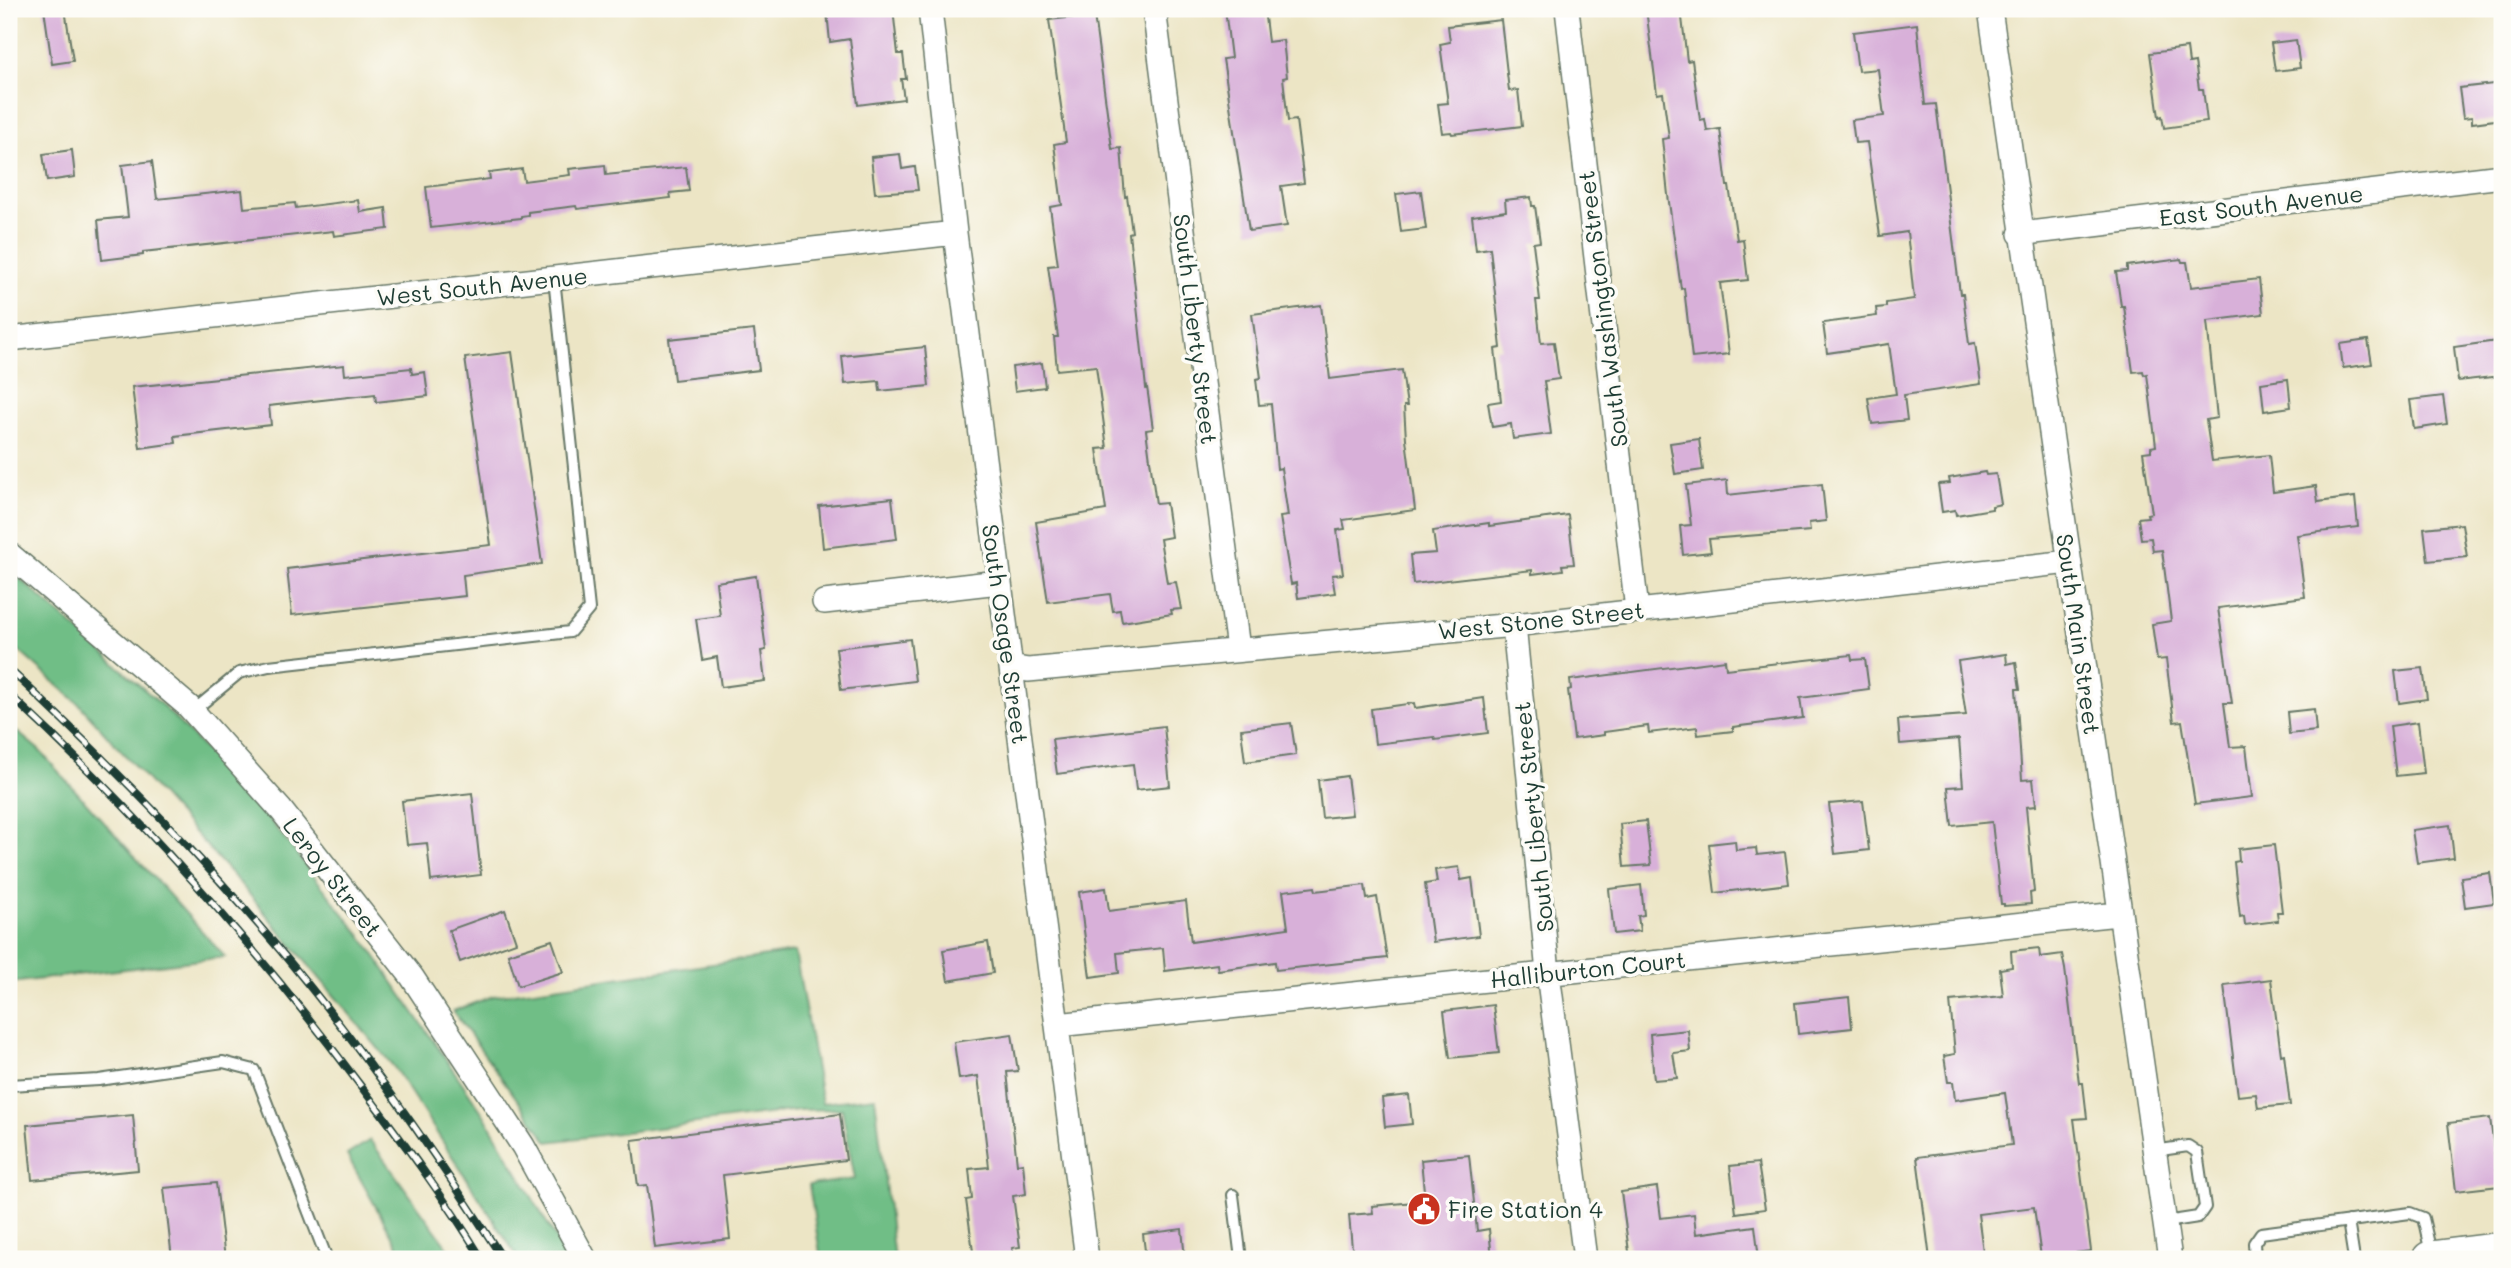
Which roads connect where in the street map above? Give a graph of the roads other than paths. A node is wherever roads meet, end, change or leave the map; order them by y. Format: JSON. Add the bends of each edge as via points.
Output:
{"nodes":[{"id":1,"x":930,"y":9,"type":"edge"},
{"id":2,"x":1154,"y":9,"type":"edge"},
{"id":3,"x":1567,"y":9,"type":"edge"},
{"id":4,"x":1990,"y":9,"type":"edge"},
{"id":5,"x":2502,"y":176,"type":"edge"},
{"id":6,"x":955,"y":233,"type":"junction"},
{"id":7,"x":2020,"y":233,"type":"junction"},
{"id":8,"x":554,"y":278,"type":"junction"},
{"id":9,"x":9,"y":339,"type":"edge"},
{"id":10,"x":9,"y":555,"type":"edge"},
{"id":11,"x":2070,"y":562,"type":"junction"},
{"id":12,"x":999,"y":582,"type":"junction"},
{"id":13,"x":824,"y":602,"type":"dead end"},
{"id":14,"x":1637,"y":610,"type":"junction"},
{"id":15,"x":1514,"y":625,"type":"junction"},
{"id":16,"x":1238,"y":649,"type":"junction"},
{"id":17,"x":1011,"y":667,"type":"junction"},
{"id":18,"x":193,"y":712,"type":"junction"},
{"id":19,"x":2118,"y":914,"type":"junction"},
{"id":20,"x":1548,"y":974,"type":"junction"},
{"id":21,"x":1057,"y":1024,"type":"junction"},
{"id":22,"x":9,"y":1085,"type":"edge"},
{"id":23,"x":2154,"y":1151,"type":"junction"},
{"id":24,"x":1233,"y":1195,"type":"dead end"},
{"id":25,"x":2348,"y":1221,"type":"junction"},
{"id":26,"x":2166,"y":1222,"type":"junction"},
{"id":27,"x":2502,"y":1250,"type":"edge"},
{"id":28,"x":327,"y":1259,"type":"edge"},
{"id":29,"x":585,"y":1259,"type":"edge"},
{"id":30,"x":1087,"y":1259,"type":"edge"},
{"id":31,"x":1241,"y":1259,"type":"edge"},
{"id":32,"x":1585,"y":1259,"type":"edge"},
{"id":33,"x":2170,"y":1259,"type":"edge"},
{"id":34,"x":2255,"y":1259,"type":"edge"},
{"id":35,"x":2354,"y":1259,"type":"edge"},
{"id":36,"x":2431,"y":1259,"type":"edge"}],
"edges":[{"from":1,"to":6,"type":"street","name":"South Osage Street"},
{"from":2,"to":16,"type":"street","name":"South Liberty Street"},
{"from":3,"to":14,"type":"street","name":"South Washington Street"},
{"from":4,"to":7,"type":"street","name":"South Main Street"},
{"from":5,"to":7,"type":"street","name":"East South Avenue"},
{"from":6,"to":8,"type":"street","name":"West South Avenue"},
{"from":6,"to":12,"type":"street","name":"South Osage Street"},
{"from":7,"to":11,"type":"street","name":"South Main Street"},
{"from":8,"to":9,"type":"street","name":"West South Avenue"},
{"from":8,"to":18,"type":"lane","via":[[589,609],[570,632],[269,666],[239,673]]},
{"from":10,"to":18,"type":"street","name":"Leroy Street"},
{"from":11,"to":14,"type":"street","name":"West Stone Street"},
{"from":11,"to":19,"type":"street","name":"South Main Street"},
{"from":12,"to":13,"type":"street"},
{"from":12,"to":17,"type":"street","name":"South Osage Street"},
{"from":14,"to":15,"type":"street","name":"West Stone Street"},
{"from":15,"to":16,"type":"street","name":"West Stone Street"},
{"from":15,"to":20,"type":"street","name":"South Liberty Street"},
{"from":16,"to":17,"type":"street","name":"West Stone Street","via":[[1028,670]]},
{"from":17,"to":21,"type":"street","name":"South Osage Street"},
{"from":18,"to":29,"type":"street","name":"Leroy Street","via":[[281,810],[412,977],[523,1146]]},
{"from":19,"to":20,"type":"street","name":"Halliburton Court"},
{"from":19,"to":23,"type":"street","name":"South Main Street"},
{"from":20,"to":21,"type":"street","name":"Halliburton Court"},
{"from":20,"to":32,"type":"street","name":"South Liberty Street"},
{"from":21,"to":30,"type":"street","name":"South Osage Street"},
{"from":22,"to":28,"type":"lane","via":[[99,1080],[223,1062],[254,1070]]},
{"from":23,"to":26,"type":"street","name":"South Main Street"},
{"from":23,"to":26,"type":"lane","via":[[2188,1146],[2197,1152],[2205,1208],[2198,1217]]},
{"from":24,"to":31,"type":"lane"},
{"from":25,"to":34,"type":"lane","via":[[2261,1233],[2254,1243]]},
{"from":25,"to":35,"type":"lane"},
{"from":25,"to":36,"type":"lane","via":[[2410,1213],[2423,1218]]},
{"from":26,"to":33,"type":"street","name":"South Main Street"},
{"from":27,"to":36,"type":"main road"}]}
